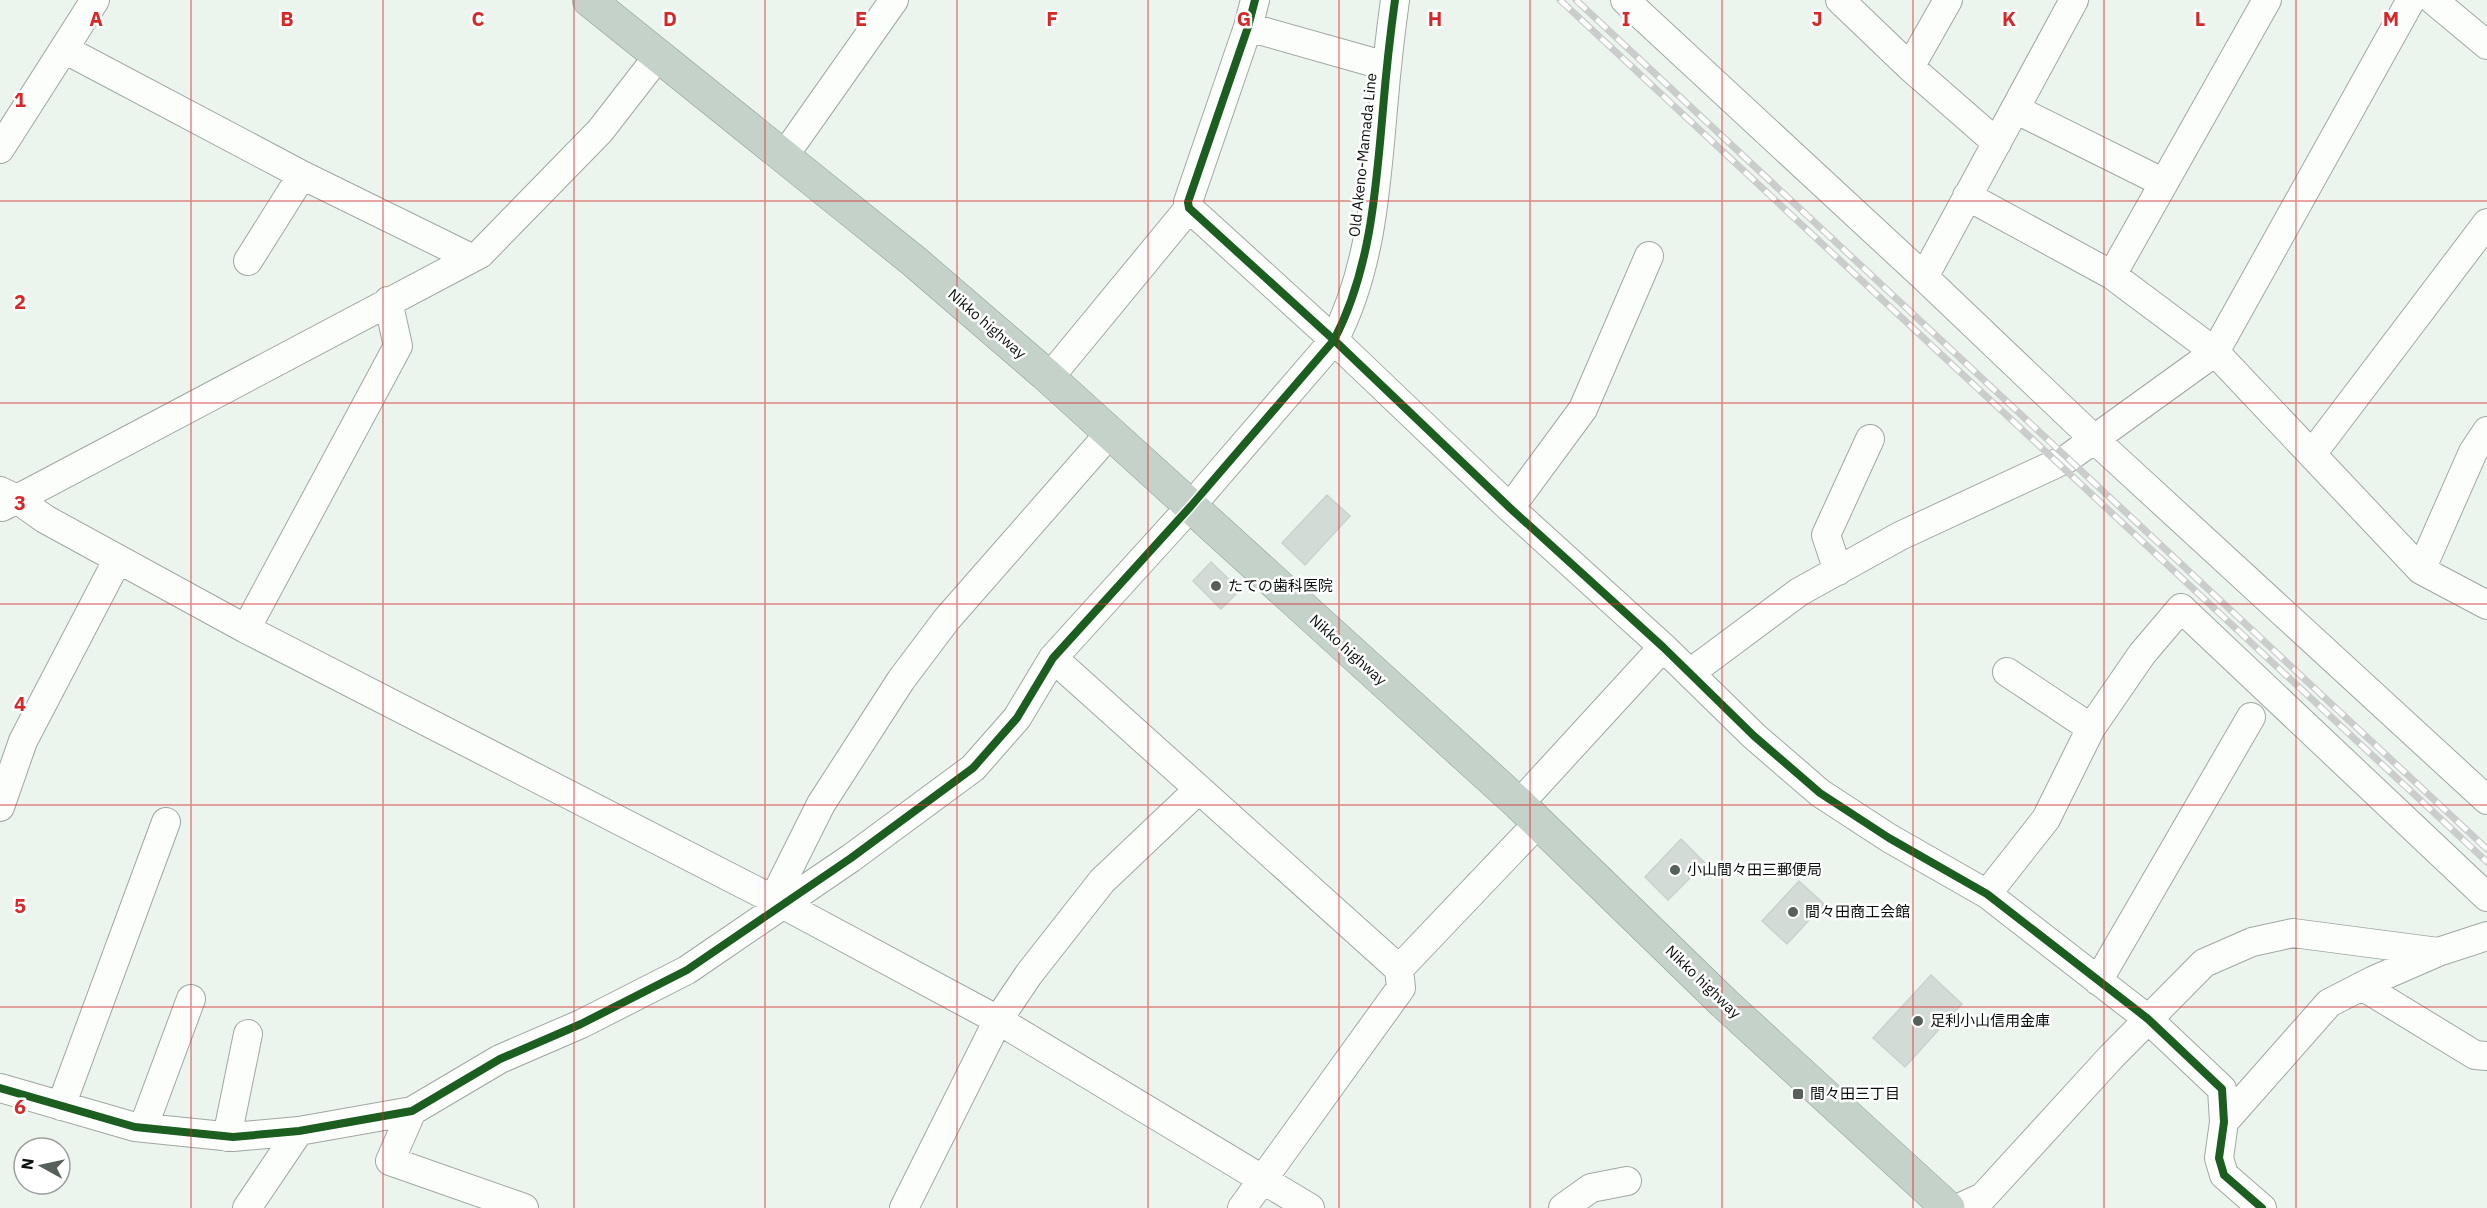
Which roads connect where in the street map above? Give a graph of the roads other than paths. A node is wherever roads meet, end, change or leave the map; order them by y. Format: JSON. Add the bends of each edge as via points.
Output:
{"nodes":[{"id":1,"x":95,"y":0,"type":"edge"},
{"id":2,"x":589,"y":0,"type":"edge"},
{"id":3,"x":894,"y":0,"type":"edge"},
{"id":4,"x":1395,"y":0,"type":"edge"},
{"id":5,"x":1625,"y":0,"type":"edge"},
{"id":6,"x":1840,"y":0,"type":"edge"},
{"id":7,"x":1948,"y":0,"type":"edge"},
{"id":8,"x":2074,"y":0,"type":"edge"},
{"id":9,"x":2267,"y":0,"type":"edge"},
{"id":10,"x":2411,"y":0,"type":"edge"},
{"id":11,"x":2433,"y":0,"type":"edge"},
{"id":12,"x":1251,"y":13,"type":"edge"},
{"id":13,"x":2487,"y":45,"type":"edge"},
{"id":14,"x":64,"y":50,"type":"junction"},
{"id":15,"x":659,"y":55,"type":"junction"},
{"id":16,"x":1386,"y":66,"type":"junction"},
{"id":17,"x":1910,"y":68,"type":"junction"},
{"id":18,"x":2015,"y":108,"type":"junction"},
{"id":19,"x":1997,"y":143,"type":"junction"},
{"id":20,"x":0,"y":149,"type":"edge"},
{"id":21,"x":784,"y":156,"type":"junction"},
{"id":22,"x":302,"y":175,"type":"junction"},
{"id":23,"x":2164,"y":183,"type":"junction"},
{"id":24,"x":1967,"y":196,"type":"junction"},
{"id":25,"x":1189,"y":208,"type":"junction"},
{"id":26,"x":2487,"y":223,"type":"edge"},
{"id":27,"x":1649,"y":256,"type":"dead end"},
{"id":28,"x":471,"y":258,"type":"junction"},
{"id":29,"x":248,"y":261,"type":"dead end"},
{"id":30,"x":2112,"y":275,"type":"junction"},
{"id":31,"x":1924,"y":277,"type":"junction"},
{"id":32,"x":388,"y":301,"type":"junction"},
{"id":33,"x":1334,"y":340,"type":"junction"},
{"id":34,"x":2215,"y":352,"type":"junction"},
{"id":35,"x":1049,"y":378,"type":"junction"},
{"id":36,"x":1110,"y":433,"type":"junction"},
{"id":37,"x":2093,"y":438,"type":"junction"},
{"id":38,"x":1870,"y":439,"type":"dead end"},
{"id":39,"x":2482,"y":448,"type":"edge"},
{"id":40,"x":2312,"y":454,"type":"junction"},
{"id":41,"x":6,"y":499,"type":"edge"},
{"id":42,"x":1191,"y":506,"type":"junction"},
{"id":43,"x":1510,"y":508,"type":"junction"},
{"id":44,"x":118,"y":559,"type":"junction"},
{"id":45,"x":2421,"y":570,"type":"junction"},
{"id":46,"x":1838,"y":571,"type":"junction"},
{"id":47,"x":2487,"y":604,"type":"edge"},
{"id":48,"x":246,"y":629,"type":"junction"},
{"id":49,"x":1663,"y":647,"type":"junction"},
{"id":50,"x":1053,"y":658,"type":"junction"},
{"id":51,"x":2007,"y":672,"type":"dead end"},
{"id":52,"x":1690,"y":673,"type":"junction"},
{"id":53,"x":2251,"y":717,"type":"dead end"},
{"id":54,"x":2091,"y":728,"type":"junction"},
{"id":55,"x":1199,"y":789,"type":"junction"},
{"id":56,"x":2487,"y":800,"type":"edge"},
{"id":57,"x":0,"y":807,"type":"edge"},
{"id":58,"x":1529,"y":813,"type":"junction"},
{"id":59,"x":166,"y":822,"type":"dead end"},
{"id":60,"x":1987,"y":894,"type":"junction"},
{"id":61,"x":2487,"y":897,"type":"edge"},
{"id":62,"x":778,"y":902,"type":"junction"},
{"id":63,"x":2487,"y":936,"type":"edge"},
{"id":64,"x":2438,"y":952,"type":"junction"},
{"id":65,"x":1399,"y":969,"type":"junction"},
{"id":66,"x":2098,"y":981,"type":"junction"},
{"id":67,"x":2362,"y":986,"type":"junction"},
{"id":68,"x":191,"y":999,"type":"dead end"},
{"id":69,"x":2148,"y":1019,"type":"junction"},
{"id":70,"x":998,"y":1020,"type":"junction"},
{"id":71,"x":248,"y":1034,"type":"dead end"},
{"id":72,"x":2487,"y":1056,"type":"edge"},
{"id":73,"x":0,"y":1088,"type":"edge"},
{"id":74,"x":62,"y":1106,"type":"junction"},
{"id":75,"x":412,"y":1111,"type":"junction"},
{"id":76,"x":2224,"y":1122,"type":"junction"},
{"id":77,"x":143,"y":1128,"type":"junction"},
{"id":78,"x":299,"y":1131,"type":"junction"},
{"id":79,"x":227,"y":1137,"type":"junction"},
{"id":80,"x":1263,"y":1181,"type":"junction"},
{"id":81,"x":1627,"y":1181,"type":"dead end"},
{"id":82,"x":248,"y":1208,"type":"edge"},
{"id":83,"x":524,"y":1208,"type":"edge"},
{"id":84,"x":904,"y":1208,"type":"edge"},
{"id":85,"x":1242,"y":1208,"type":"edge"},
{"id":86,"x":1311,"y":1208,"type":"edge"},
{"id":87,"x":1563,"y":1208,"type":"edge"},
{"id":88,"x":1948,"y":1208,"type":"edge"},
{"id":89,"x":1959,"y":1208,"type":"edge"},
{"id":90,"x":2262,"y":1208,"type":"edge"}],
"edges":[{"from":1,"to":14,"type":"street"},
{"from":2,"to":15,"type":"highway","name":"Nikko highway"},
{"from":3,"to":21,"type":"street"},
{"from":4,"to":16,"type":"street","name":"Old Akeno-Mamada Line"},
{"from":5,"to":31,"type":"street"},
{"from":6,"to":17,"type":"street"},
{"from":7,"to":17,"type":"street"},
{"from":8,"to":18,"type":"street"},
{"from":9,"to":23,"type":"street"},
{"from":10,"to":34,"type":"street"},
{"from":11,"to":13,"type":"street"},
{"from":12,"to":16,"type":"street"},
{"from":12,"to":25,"type":"street"},
{"from":14,"to":20,"type":"street"},
{"from":14,"to":22,"type":"street"},
{"from":15,"to":21,"type":"highway","name":"Nikko highway"},
{"from":15,"to":28,"type":"street","via":[[600,131],[480,254]]},
{"from":16,"to":33,"type":"street","name":"Old Akeno-Mamada Line","via":[[1376,186],[1366,245],[1348,314]]},
{"from":17,"to":19,"type":"street"},
{"from":18,"to":19,"type":"street"},
{"from":18,"to":23,"type":"street"},
{"from":19,"to":24,"type":"street"},
{"from":21,"to":35,"type":"highway","name":"Nikko highway"},
{"from":22,"to":28,"type":"street"},
{"from":22,"to":29,"type":"street"},
{"from":23,"to":30,"type":"street"},
{"from":24,"to":30,"type":"street"},
{"from":24,"to":31,"type":"street"},
{"from":25,"to":33,"type":"street"},
{"from":25,"to":35,"type":"street"},
{"from":26,"to":40,"type":"street"},
{"from":27,"to":43,"type":"street","via":[[1583,409]]},
{"from":28,"to":32,"type":"street"},
{"from":30,"to":34,"type":"street"},
{"from":31,"to":37,"type":"street"},
{"from":32,"to":41,"type":"street"},
{"from":32,"to":48,"type":"street","via":[[398,346]]},
{"from":33,"to":42,"type":"street","name":"Old Akeno-Mamada Line"},
{"from":33,"to":43,"type":"street"},
{"from":34,"to":37,"type":"street"},
{"from":34,"to":40,"type":"street"},
{"from":35,"to":36,"type":"highway","name":"Nikko highway"},
{"from":36,"to":42,"type":"highway","name":"Nikko highway"},
{"from":36,"to":62,"type":"street","via":[[947,619],[901,680],[821,804]]},
{"from":37,"to":46,"type":"street","via":[[2058,463],[1900,536]]},
{"from":37,"to":56,"type":"street"},
{"from":38,"to":46,"type":"street","via":[[1826,535]]},
{"from":39,"to":45,"type":"street"},
{"from":40,"to":45,"type":"street"},
{"from":41,"to":44,"type":"street"},
{"from":42,"to":50,"type":"street","name":"Old Akeno-Mamada Line"},
{"from":42,"to":58,"type":"highway","name":"Nikko highway"},
{"from":43,"to":49,"type":"street"},
{"from":44,"to":48,"type":"street"},
{"from":44,"to":57,"type":"street","via":[[23,741]]},
{"from":45,"to":47,"type":"street"},
{"from":46,"to":52,"type":"street","via":[[1799,592]]},
{"from":48,"to":62,"type":"street"},
{"from":49,"to":52,"type":"street"},
{"from":49,"to":58,"type":"street"},
{"from":50,"to":55,"type":"street"},
{"from":50,"to":62,"type":"street","name":"Old Akeno-Mamada Line","via":[[1017,718],[973,768]]},
{"from":51,"to":54,"type":"street"},
{"from":52,"to":60,"type":"street","via":[[1820,793]]},
{"from":53,"to":66,"type":"street"},
{"from":54,"to":60,"type":"street","via":[[2046,819]]},
{"from":54,"to":61,"type":"street","via":[[2142,654],[2181,608]]},
{"from":55,"to":65,"type":"street"},
{"from":55,"to":70,"type":"street","via":[[1102,881]]},
{"from":58,"to":65,"type":"street"},
{"from":58,"to":88,"type":"highway","name":"Nikko highway","via":[[1725,1003]]},
{"from":59,"to":74,"type":"street"},
{"from":60,"to":66,"type":"street"},
{"from":62,"to":70,"type":"street"},
{"from":62,"to":75,"type":"street","name":"Old Akeno-Mamada Line","via":[[687,970],[581,1024],[500,1059]]},
{"from":63,"to":64,"type":"street"},
{"from":64,"to":67,"type":"street"},
{"from":64,"to":69,"type":"street","via":[[2293,933],[2252,942],[2204,963]]},
{"from":65,"to":80,"type":"street","via":[[1401,988]]},
{"from":66,"to":69,"type":"street"},
{"from":67,"to":72,"type":"street","via":[[2475,1055]]},
{"from":67,"to":76,"type":"street","via":[[2329,1003]]},
{"from":68,"to":77,"type":"street"},
{"from":69,"to":76,"type":"street","via":[[2222,1089]]},
{"from":69,"to":89,"type":"street","via":[[1983,1197]]},
{"from":70,"to":80,"type":"street"},
{"from":70,"to":84,"type":"street"},
{"from":71,"to":79,"type":"street"},
{"from":73,"to":74,"type":"street"},
{"from":74,"to":77,"type":"street"},
{"from":75,"to":78,"type":"street"},
{"from":75,"to":83,"type":"street","via":[[390,1161]]},
{"from":76,"to":90,"type":"street","via":[[2219,1158],[2224,1175]]},
{"from":77,"to":79,"type":"street"},
{"from":78,"to":79,"type":"street"},
{"from":78,"to":82,"type":"street"},
{"from":80,"to":85,"type":"street"},
{"from":80,"to":86,"type":"street"},
{"from":81,"to":87,"type":"street","via":[[1591,1188]]}]}
